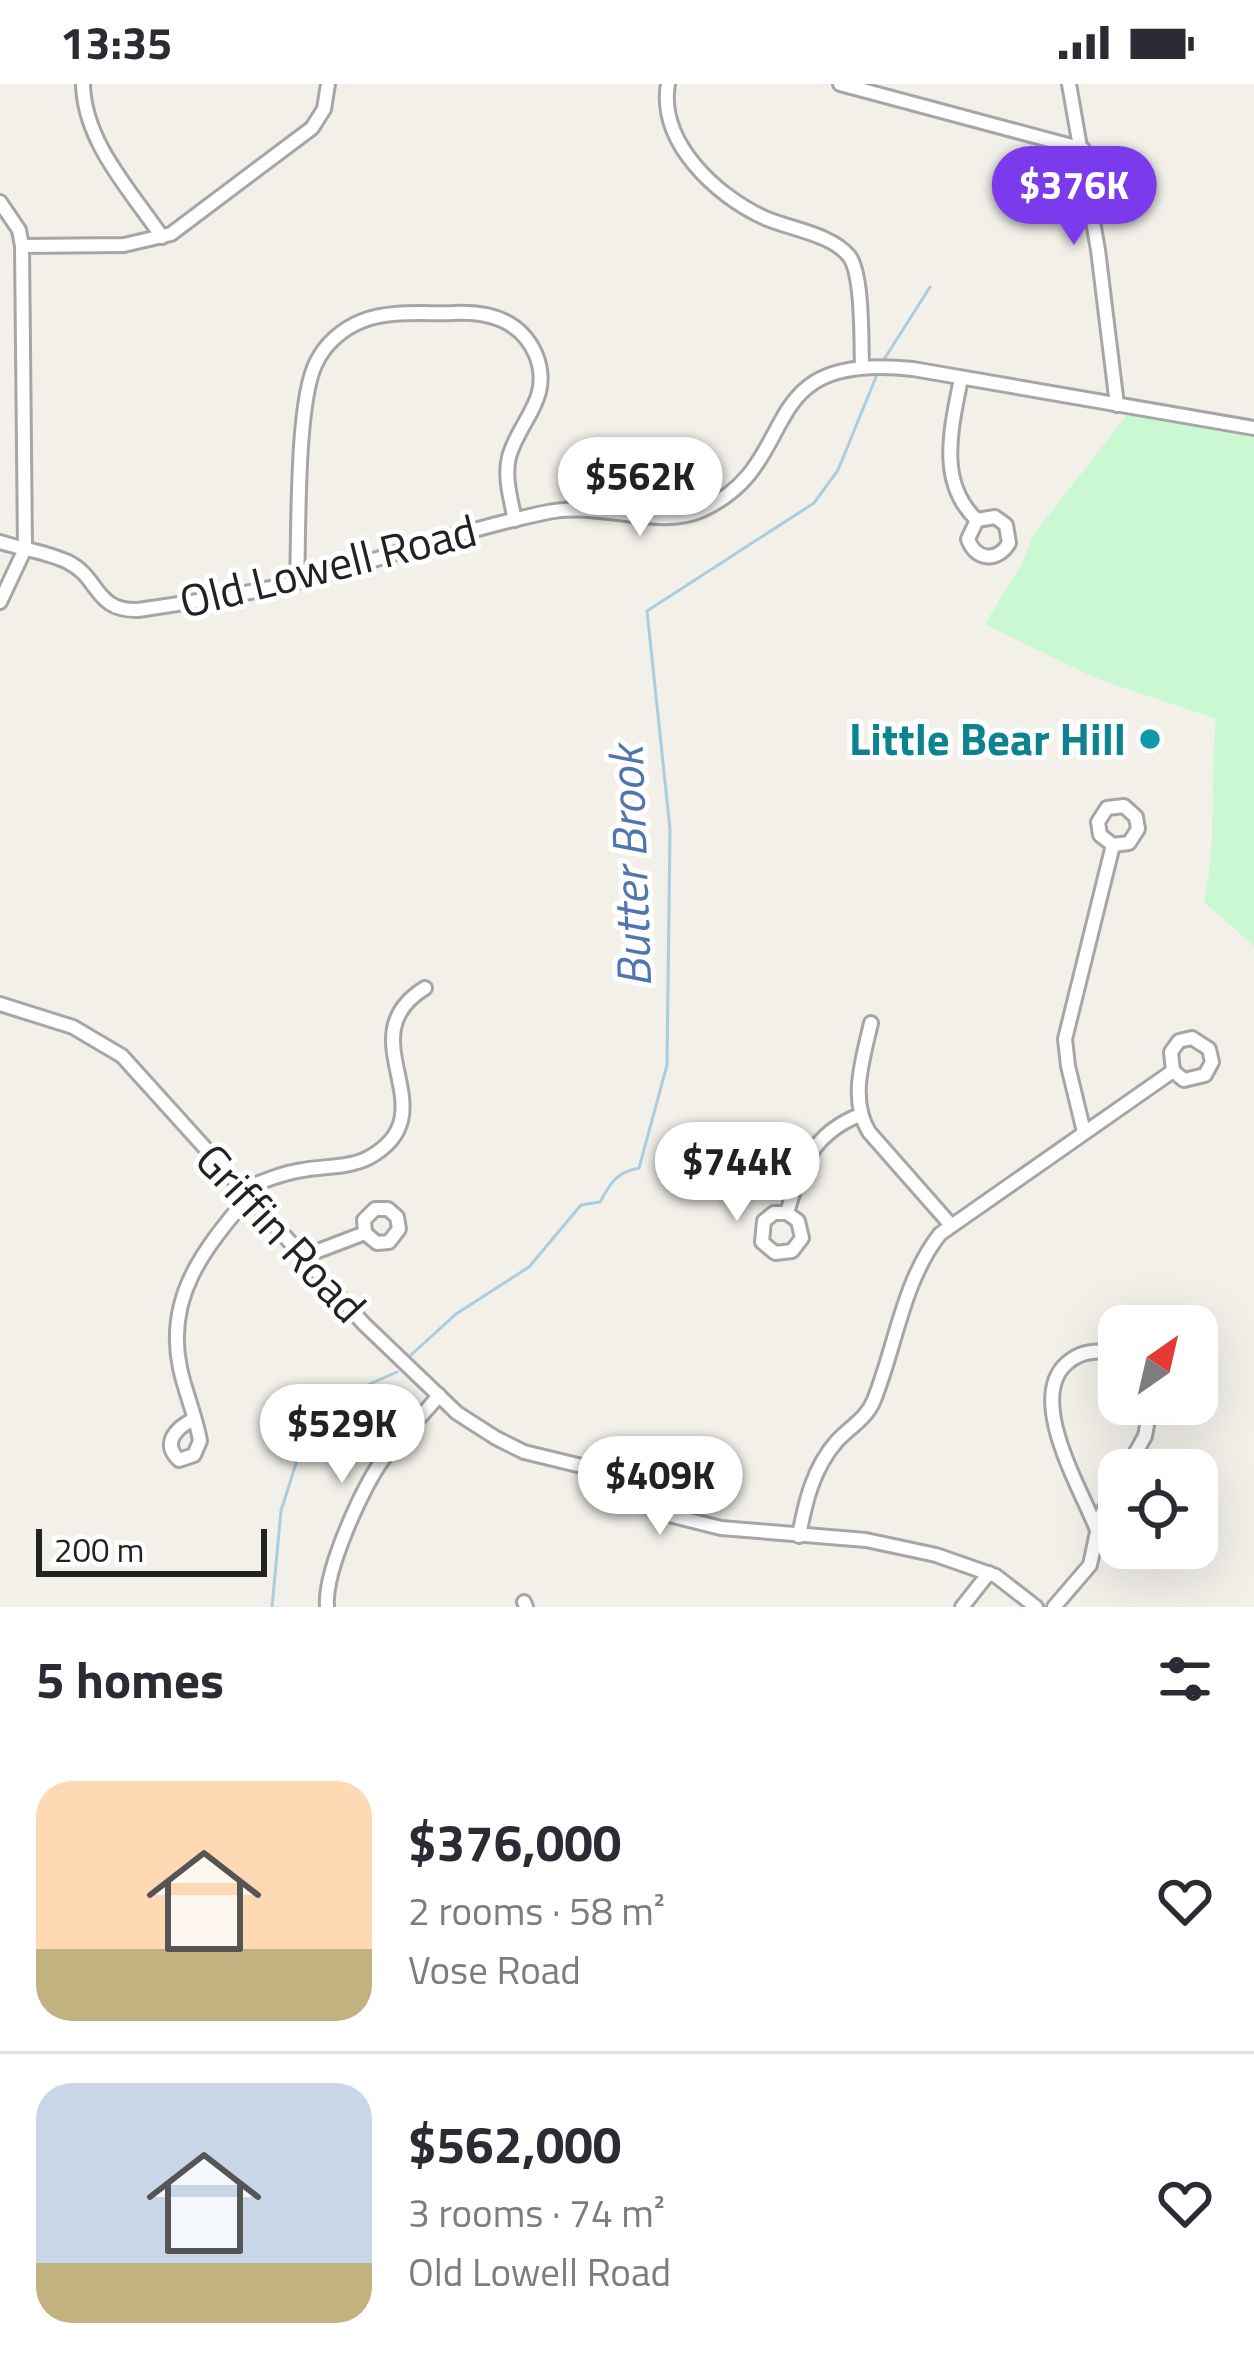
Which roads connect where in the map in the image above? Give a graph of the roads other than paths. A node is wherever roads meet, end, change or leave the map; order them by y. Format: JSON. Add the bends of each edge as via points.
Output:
{"nodes":[{"id":1,"x":83,"y":84,"type":"edge"},
{"id":2,"x":328,"y":84,"type":"edge"},
{"id":3,"x":668,"y":84,"type":"edge"},
{"id":4,"x":841,"y":84,"type":"edge"},
{"id":5,"x":1069,"y":84,"type":"edge"},
{"id":6,"x":1083,"y":149,"type":"junction"},
{"id":7,"x":0,"y":202,"type":"edge"},
{"id":8,"x":162,"y":237,"type":"junction"},
{"id":9,"x":22,"y":246,"type":"junction"},
{"id":10,"x":862,"y":366,"type":"junction"},
{"id":11,"x":961,"y":378,"type":"junction"},
{"id":12,"x":1117,"y":405,"type":"junction"},
{"id":13,"x":1254,"y":428,"type":"edge"},
{"id":14,"x":515,"y":520,"type":"junction"},
{"id":15,"x":976,"y":520,"type":"dead end"},
{"id":16,"x":0,"y":542,"type":"edge"},
{"id":17,"x":25,"y":549,"type":"junction"},
{"id":18,"x":297,"y":582,"type":"junction"},
{"id":19,"x":0,"y":602,"type":"edge"},
{"id":20,"x":1113,"y":845,"type":"dead end"},
{"id":21,"x":424,"y":988,"type":"dead end"},
{"id":22,"x":0,"y":1004,"type":"edge"},
{"id":23,"x":872,"y":1023,"type":"dead end"},
{"id":24,"x":1173,"y":1071,"type":"dead end"},
{"id":25,"x":860,"y":1115,"type":"junction"},
{"id":26,"x":1084,"y":1132,"type":"junction"},
{"id":27,"x":244,"y":1194,"type":"junction"},
{"id":28,"x":788,"y":1213,"type":"dead end"},
{"id":29,"x":950,"y":1224,"type":"junction"},
{"id":30,"x":365,"y":1233,"type":"dead end"},
{"id":31,"x":302,"y":1257,"type":"junction"},
{"id":32,"x":1098,"y":1352,"type":"edge"},
{"id":33,"x":440,"y":1395,"type":"junction"},
{"id":34,"x":194,"y":1419,"type":"dead end"},
{"id":35,"x":1098,"y":1527,"type":"edge"},
{"id":36,"x":1097,"y":1530,"type":"junction"},
{"id":37,"x":799,"y":1536,"type":"junction"},
{"id":38,"x":989,"y":1573,"type":"junction"},
{"id":39,"x":327,"y":1607,"type":"edge"},
{"id":40,"x":962,"y":1607,"type":"edge"},
{"id":41,"x":1036,"y":1607,"type":"edge"},
{"id":42,"x":1054,"y":1607,"type":"edge"}],
"edges":[{"from":1,"to":8,"type":"street","via":[[93,131]]},
{"from":2,"to":8,"type":"street","via":[[311,128]]},
{"from":3,"to":10,"type":"street","via":[[670,126],[704,173],[749,210],[848,255]]},
{"from":4,"to":6,"type":"street"},
{"from":5,"to":6,"type":"street"},
{"from":6,"to":12,"type":"street"},
{"from":7,"to":9,"type":"street"},
{"from":8,"to":9,"type":"street"},
{"from":9,"to":17,"type":"street"},
{"from":10,"to":11,"type":"street","name":"Old Lowell Road"},
{"from":10,"to":14,"type":"street","name":"Old Lowell Road","via":[[811,384],[780,418],[756,467],[703,509],[668,518],[575,508]]},
{"from":11,"to":12,"type":"street","name":"Old Lowell Road"},
{"from":11,"to":15,"type":"street","via":[[951,468]]},
{"from":12,"to":13,"type":"street","name":"Old Lowell Road"},
{"from":14,"to":18,"type":"street","name":"Old Lowell Road"},
{"from":14,"to":18,"type":"street","via":[[508,463],[540,389],[524,337],[475,312],[369,319],[338,335],[311,374]]},
{"from":16,"to":17,"type":"street","name":"Old Lowell Road"},
{"from":17,"to":18,"type":"street","name":"Old Lowell Road","via":[[69,562],[106,603],[124,611]]},
{"from":17,"to":19,"type":"street"},
{"from":20,"to":26,"type":"street","via":[[1067,1027]]},
{"from":21,"to":27,"type":"street","via":[[390,1033],[404,1097],[389,1140],[354,1163],[291,1172]]},
{"from":22,"to":27,"type":"street","name":"Griffin Road","via":[[73,1027],[122,1056]]},
{"from":23,"to":25,"type":"street"},
{"from":24,"to":26,"type":"street"},
{"from":25,"to":28,"type":"street","via":[[812,1148]]},
{"from":25,"to":29,"type":"street"},
{"from":26,"to":29,"type":"street"},
{"from":27,"to":31,"type":"street","name":"Griffin Road"},
{"from":27,"to":34,"type":"street","via":[[195,1264],[181,1300],[177,1352]]},
{"from":29,"to":37,"type":"street","via":[[919,1269],[872,1407],[820,1466]]},
{"from":30,"to":31,"type":"street"},
{"from":31,"to":33,"type":"street","name":"Griffin Road"},
{"from":32,"to":36,"type":"street","via":[[1074,1359],[1054,1379],[1049,1400]]},
{"from":33,"to":37,"type":"street","name":"Griffin Road","via":[[511,1447],[590,1468],[657,1512]]},
{"from":33,"to":39,"type":"street","via":[[374,1474],[333,1564]]},
{"from":35,"to":36,"type":"street"},
{"from":36,"to":42,"type":"street","via":[[1090,1565]]},
{"from":37,"to":38,"type":"street","name":"Griffin Road","via":[[884,1543]]},
{"from":38,"to":40,"type":"street"},
{"from":38,"to":41,"type":"street","name":"Griffin Road"}]}
